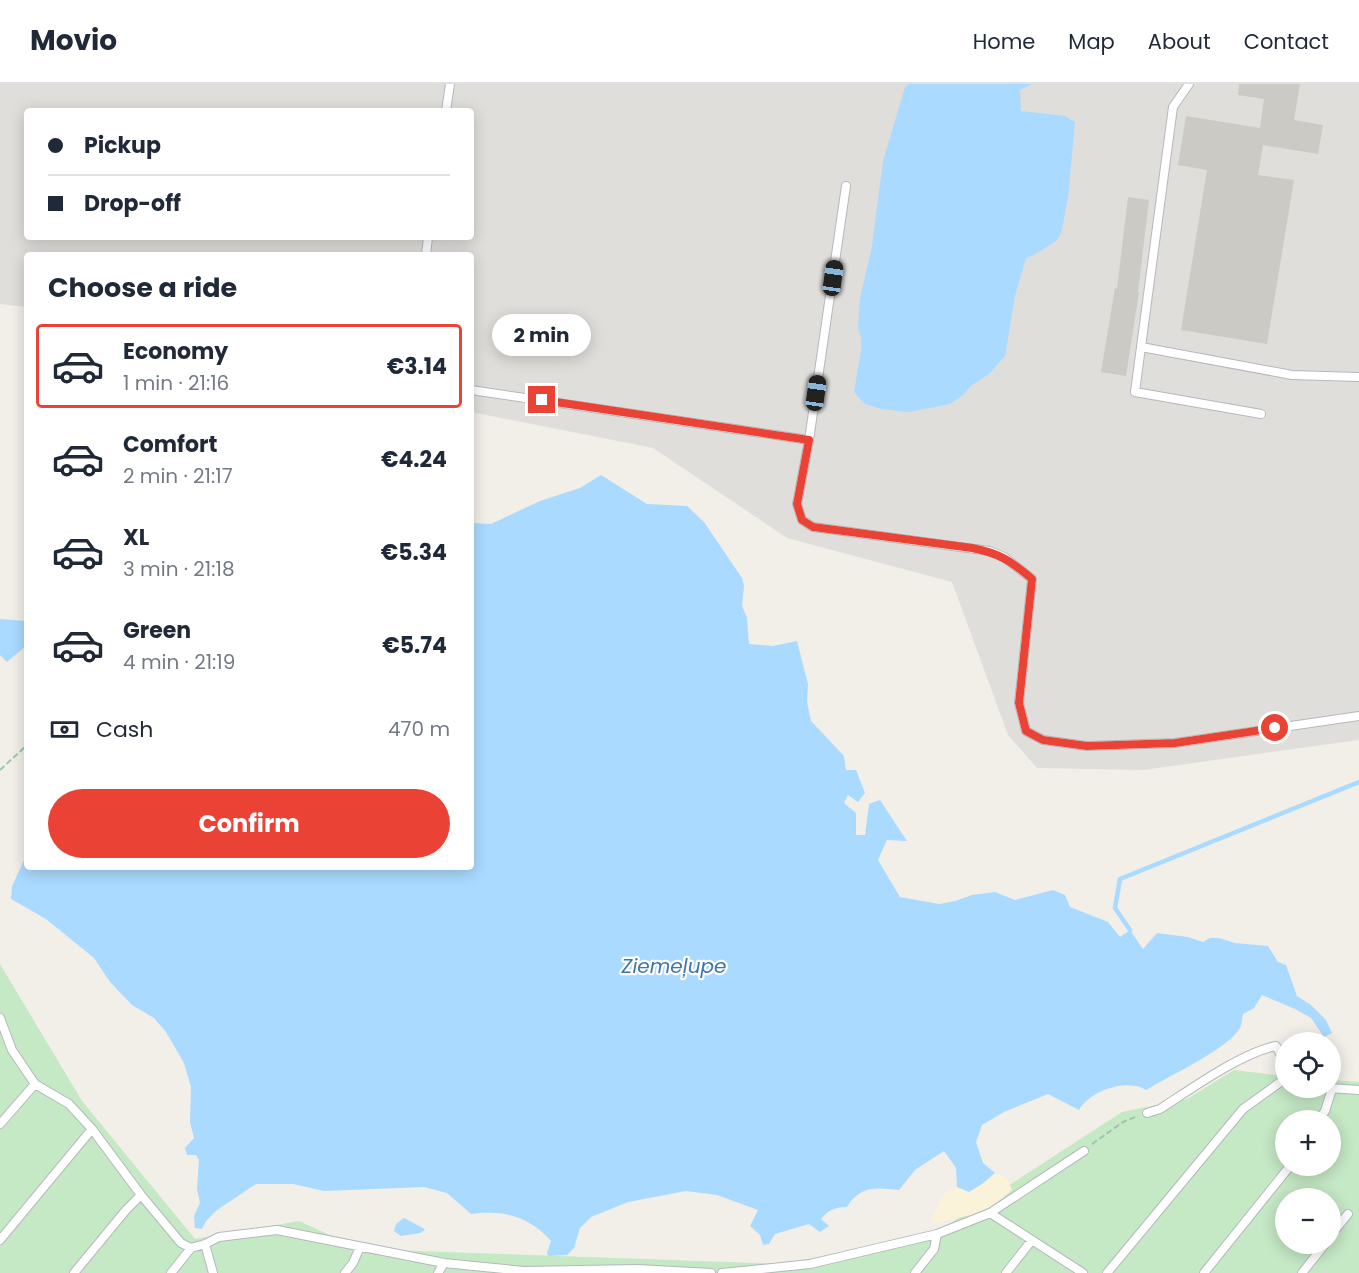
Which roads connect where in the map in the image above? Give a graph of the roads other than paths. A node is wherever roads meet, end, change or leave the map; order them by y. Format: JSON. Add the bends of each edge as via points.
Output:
{"nodes":[{"id":1,"x":450,"y":84,"type":"edge"},
{"id":2,"x":1189,"y":84,"type":"edge"},
{"id":3,"x":446,"y":108,"type":"edge"},
{"id":4,"x":846,"y":186,"type":"dead end"},
{"id":5,"x":1142,"y":347,"type":"junction"},
{"id":6,"x":1359,"y":377,"type":"edge"},
{"id":7,"x":474,"y":390,"type":"edge"},
{"id":8,"x":1261,"y":414,"type":"dead end"},
{"id":9,"x":809,"y":440,"type":"junction"},
{"id":10,"x":1359,"y":717,"type":"edge"},
{"id":11,"x":0,"y":1018,"type":"edge"},
{"id":12,"x":1275,"y":1046,"type":"edge"},
{"id":13,"x":35,"y":1084,"type":"junction"},
{"id":14,"x":1275,"y":1085,"type":"edge"},
{"id":15,"x":1341,"y":1089,"type":"edge"},
{"id":16,"x":1359,"y":1090,"type":"edge"},
{"id":17,"x":1147,"y":1113,"type":"road end"},
{"id":18,"x":0,"y":1124,"type":"edge"},
{"id":19,"x":92,"y":1129,"type":"junction"},
{"id":20,"x":1084,"y":1151,"type":"road end"},
{"id":21,"x":1282,"y":1176,"type":"edge"},
{"id":22,"x":141,"y":1195,"type":"junction"},
{"id":23,"x":990,"y":1214,"type":"junction"},
{"id":24,"x":1348,"y":1214,"type":"dead end"},
{"id":25,"x":1341,"y":1223,"type":"edge"},
{"id":26,"x":937,"y":1234,"type":"junction"},
{"id":27,"x":0,"y":1240,"type":"edge"},
{"id":28,"x":1032,"y":1240,"type":"junction"},
{"id":29,"x":205,"y":1244,"type":"junction"},
{"id":30,"x":360,"y":1247,"type":"junction"},
{"id":31,"x":191,"y":1248,"type":"junction"},
{"id":32,"x":1318,"y":1254,"type":"edge"},
{"id":33,"x":444,"y":1263,"type":"junction"},
{"id":34,"x":810,"y":1264,"type":"junction"},
{"id":35,"x":524,"y":1272,"type":"edge"},
{"id":36,"x":586,"y":1272,"type":"edge"},
{"id":37,"x":1306,"y":1272,"type":"edge"},
{"id":38,"x":74,"y":1273,"type":"edge"},
{"id":39,"x":171,"y":1273,"type":"edge"},
{"id":40,"x":213,"y":1273,"type":"edge"},
{"id":41,"x":345,"y":1273,"type":"edge"},
{"id":42,"x":438,"y":1273,"type":"edge"},
{"id":43,"x":711,"y":1273,"type":"edge"},
{"id":44,"x":722,"y":1273,"type":"edge"},
{"id":45,"x":806,"y":1273,"type":"edge"},
{"id":46,"x":915,"y":1273,"type":"edge"},
{"id":47,"x":1006,"y":1273,"type":"edge"},
{"id":48,"x":1083,"y":1273,"type":"edge"},
{"id":49,"x":1107,"y":1273,"type":"edge"},
{"id":50,"x":1204,"y":1273,"type":"edge"}],
"edges":[{"from":1,"to":3,"type":"lane"},
{"from":2,"to":5,"type":"lane","via":[[1173,107]]},
{"from":4,"to":9,"type":"lane"},
{"from":5,"to":6,"type":"lane","via":[[1292,375]]},
{"from":5,"to":8,"type":"lane","via":[[1135,392]]},
{"from":7,"to":9,"type":"lane"},
{"from":9,"to":10,"type":"lane","via":[[797,504],[802,520],[813,527],[990,551],[1032,579],[1019,703],[1026,731],[1043,740],[1087,746],[1175,743]]},
{"from":11,"to":13,"type":"lane","via":[[12,1050]]},
{"from":12,"to":17,"type":"lane","via":[[1236,1062]]},
{"from":13,"to":18,"type":"lane"},
{"from":13,"to":19,"type":"lane","via":[[69,1104]]},
{"from":14,"to":49,"type":"lane","via":[[1243,1109]]},
{"from":15,"to":16,"type":"lane"},
{"from":19,"to":22,"type":"lane"},
{"from":19,"to":27,"type":"lane"},
{"from":20,"to":23,"type":"lane"},
{"from":21,"to":50,"type":"lane"},
{"from":22,"to":31,"type":"lane","via":[[181,1243]]},
{"from":22,"to":38,"type":"lane"},
{"from":23,"to":26,"type":"lane"},
{"from":23,"to":28,"type":"lane"},
{"from":24,"to":25,"type":"lane"},
{"from":26,"to":34,"type":"lane"},
{"from":26,"to":46,"type":"lane","via":[[934,1250]]},
{"from":28,"to":47,"type":"lane"},
{"from":28,"to":48,"type":"lane"},
{"from":29,"to":30,"type":"lane","via":[[219,1237],[277,1230]]},
{"from":29,"to":31,"type":"lane"},
{"from":29,"to":40,"type":"lane"},
{"from":30,"to":33,"type":"lane"},
{"from":30,"to":41,"type":"lane"},
{"from":31,"to":39,"type":"lane"},
{"from":32,"to":37,"type":"lane"},
{"from":33,"to":35,"type":"lane"},
{"from":33,"to":42,"type":"lane"},
{"from":34,"to":44,"type":"lane"},
{"from":34,"to":45,"type":"lane"},
{"from":35,"to":36,"type":"lane"},
{"from":36,"to":43,"type":"lane","via":[[637,1269]]}]}
